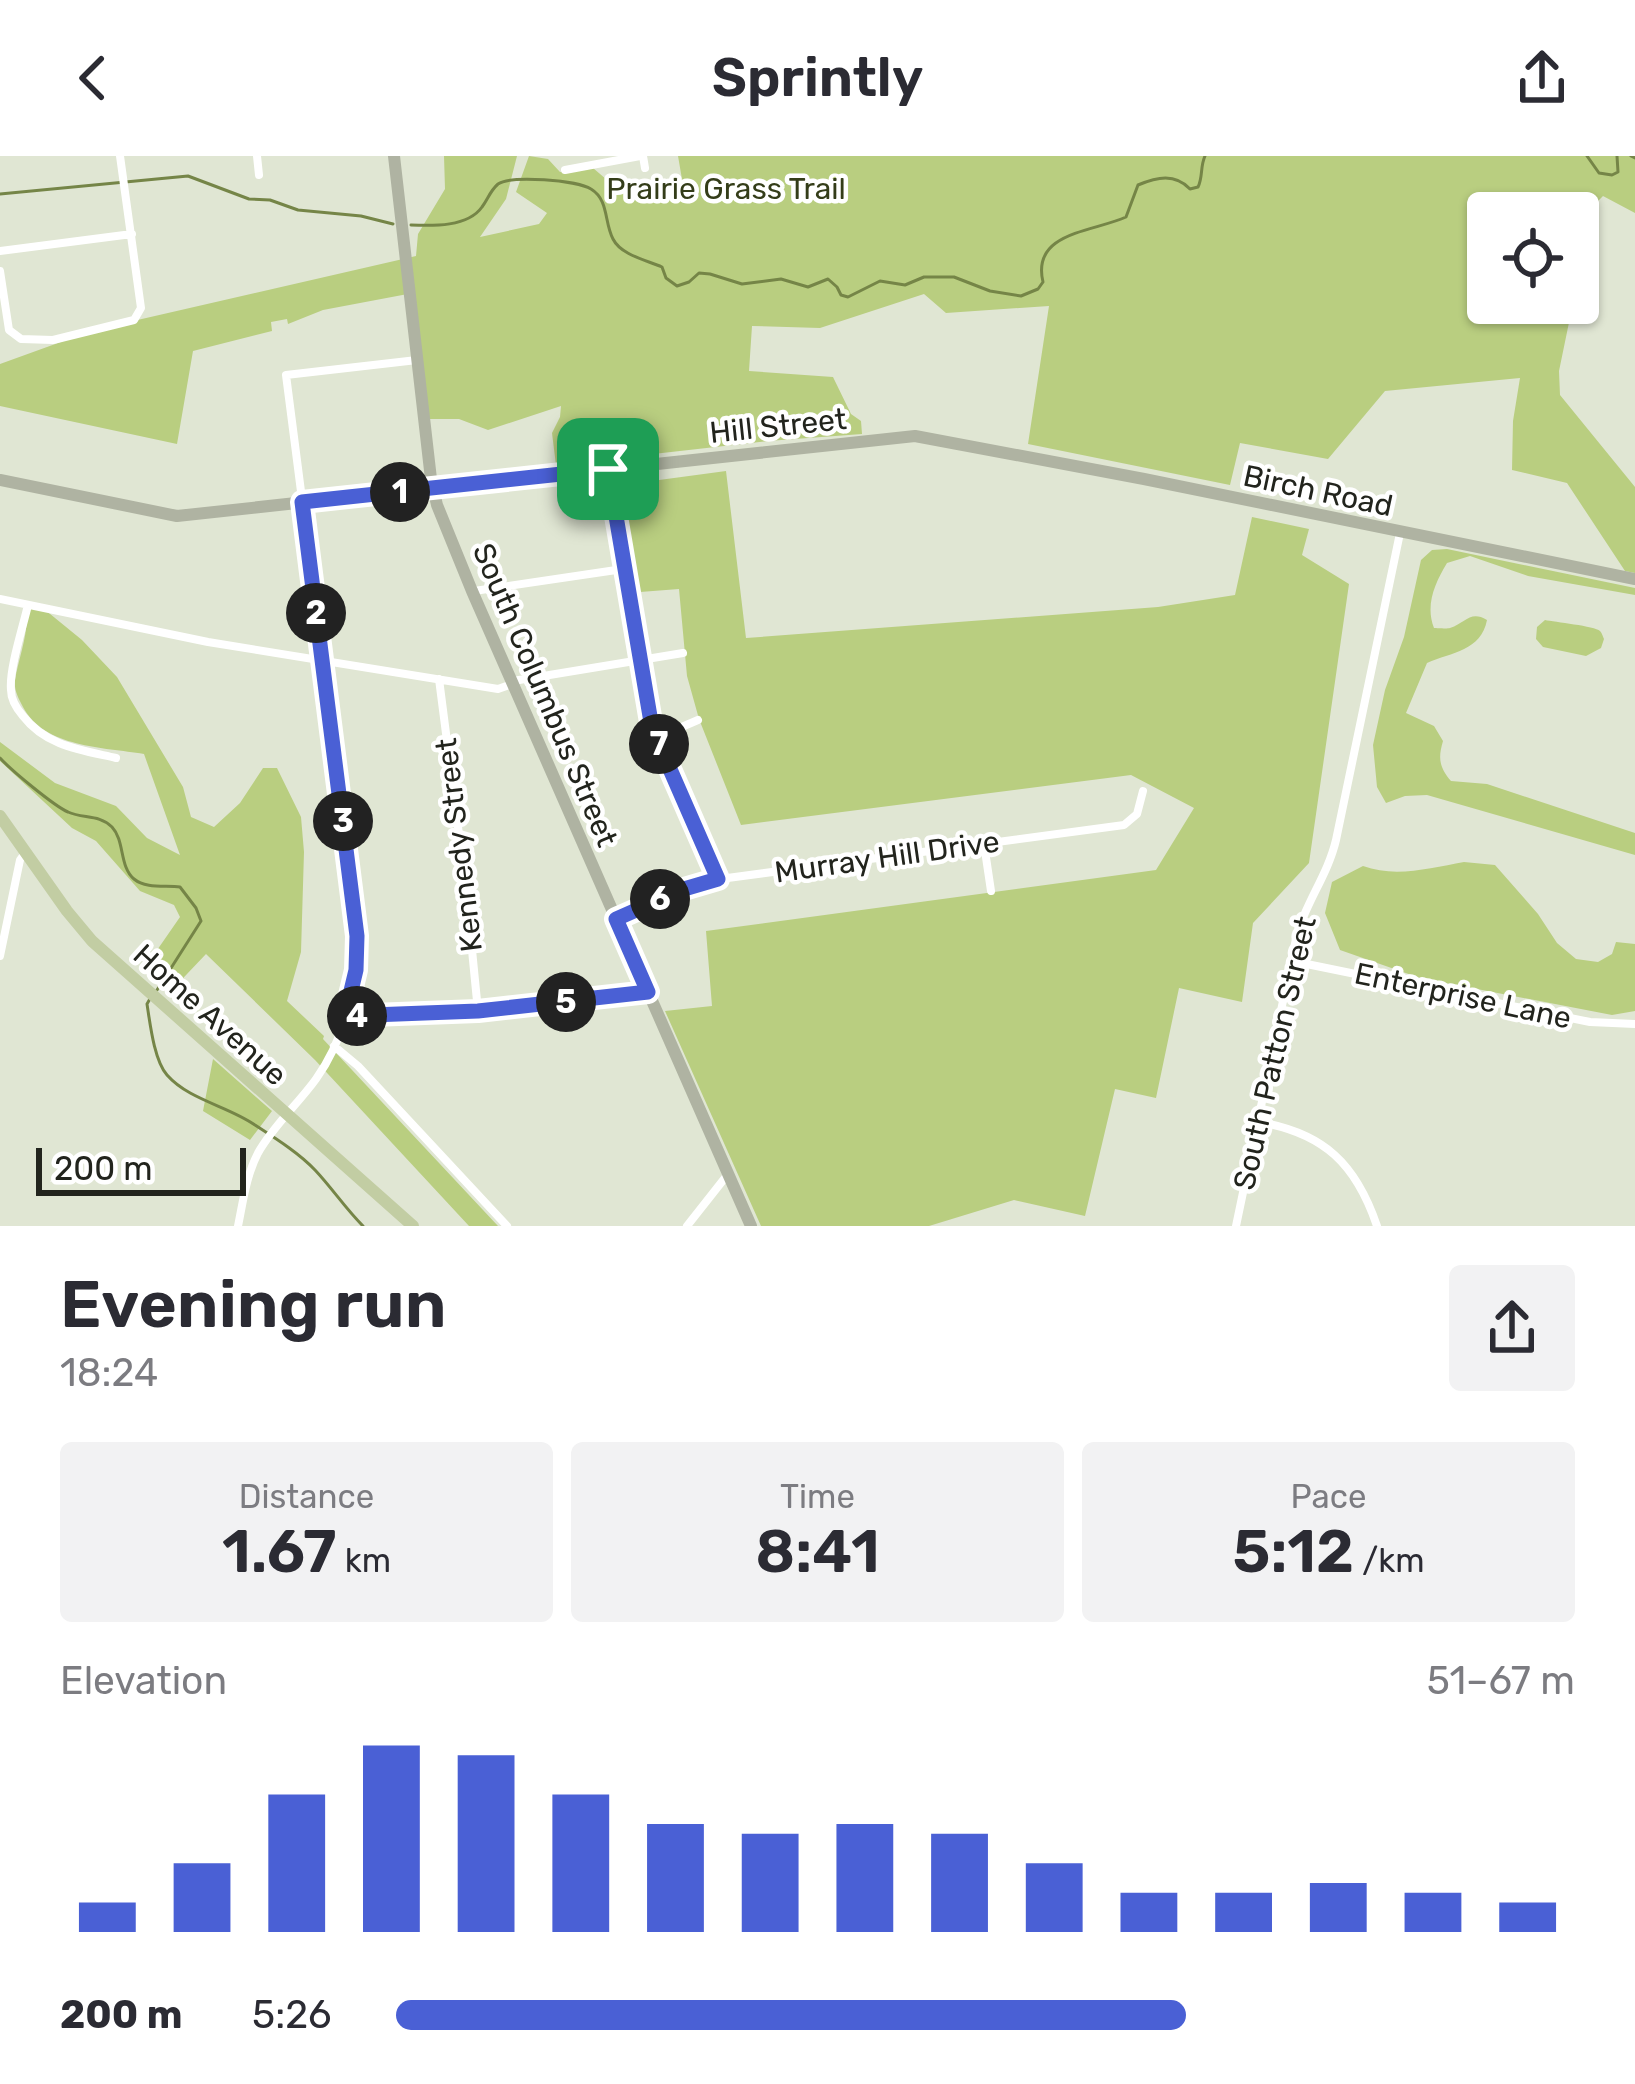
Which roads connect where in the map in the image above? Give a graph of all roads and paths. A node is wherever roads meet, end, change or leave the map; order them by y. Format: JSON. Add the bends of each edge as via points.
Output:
{"nodes":[{"id":1,"x":120,"y":156,"type":"edge"},
{"id":2,"x":257,"y":156,"type":"edge"},
{"id":3,"x":394,"y":156,"type":"edge"},
{"id":4,"x":641,"y":156,"type":"edge"},
{"id":5,"x":645,"y":168,"type":"dead end"},
{"id":6,"x":565,"y":170,"type":"dead end"},
{"id":7,"x":260,"y":175,"type":"dead end"},
{"id":8,"x":132,"y":234,"type":"junction"},
{"id":9,"x":0,"y":251,"type":"edge"},
{"id":10,"x":0,"y":272,"type":"edge"},
{"id":11,"x":3,"y":316,"type":"edge"},
{"id":12,"x":418,"y":361,"type":"junction"},
{"id":13,"x":991,"y":449,"type":"joint"},
{"id":14,"x":608,"y":469,"type":"junction"},
{"id":15,"x":0,"y":480,"type":"edge"},
{"id":16,"x":433,"y":488,"type":"junction"},
{"id":17,"x":302,"y":502,"type":"junction"},
{"id":18,"x":1400,"y":533,"type":"junction"},
{"id":19,"x":623,"y":569,"type":"junction"},
{"id":20,"x":1635,"y":579,"type":"edge"},
{"id":21,"x":472,"y":592,"type":"junction"},
{"id":22,"x":0,"y":599,"type":"edge"},
{"id":23,"x":28,"y":605,"type":"junction"},
{"id":24,"x":683,"y":653,"type":"dead end"},
{"id":25,"x":322,"y":661,"type":"junction"},
{"id":26,"x":641,"y":661,"type":"junction"},
{"id":27,"x":439,"y":679,"type":"junction"},
{"id":28,"x":513,"y":682,"type":"junction"},
{"id":29,"x":698,"y":720,"type":"dead end"},
{"id":30,"x":656,"y":738,"type":"junction"},
{"id":31,"x":116,"y":758,"type":"dead end"},
{"id":32,"x":1143,"y":791,"type":"dead end"},
{"id":33,"x":0,"y":816,"type":"edge"},
{"id":34,"x":984,"y":844,"type":"junction"},
{"id":35,"x":26,"y":852,"type":"junction"},
{"id":36,"x":718,"y":879,"type":"junction"},
{"id":37,"x":991,"y":891,"type":"dead end"},
{"id":38,"x":616,"y":919,"type":"junction"},
{"id":39,"x":0,"y":956,"type":"edge"},
{"id":40,"x":1292,"y":961,"type":"junction"},
{"id":41,"x":648,"y":992,"type":"junction"},
{"id":42,"x":478,"y":1011,"type":"junction"},
{"id":43,"x":345,"y":1016,"type":"junction"},
{"id":44,"x":1635,"y":1024,"type":"edge"},
{"id":45,"x":334,"y":1046,"type":"junction"},
{"id":46,"x":287,"y":1115,"type":"junction"},
{"id":47,"x":1259,"y":1122,"type":"junction"},
{"id":48,"x":728,"y":1174,"type":"junction"},
{"id":49,"x":238,"y":1226,"type":"edge"},
{"id":50,"x":413,"y":1226,"type":"edge"},
{"id":51,"x":507,"y":1226,"type":"edge"},
{"id":52,"x":687,"y":1226,"type":"edge"},
{"id":53,"x":751,"y":1226,"type":"edge"},
{"id":54,"x":1236,"y":1226,"type":"edge"},
{"id":55,"x":1377,"y":1226,"type":"edge"}],
"edges":[{"from":1,"to":8,"type":"street"},
{"from":2,"to":7,"type":"street"},
{"from":3,"to":12,"type":"street","name":"South Columbus Street"},
{"from":4,"to":5,"type":"street"},
{"from":4,"to":6,"type":"street"},
{"from":8,"to":9,"type":"street"},
{"from":8,"to":11,"type":"street","via":[[141,308],[134,320],[30,340],[11,334]]},
{"from":10,"to":11,"type":"street"},
{"from":12,"to":16,"type":"street","name":"South Columbus Street"},
{"from":12,"to":17,"type":"street","via":[[286,375]]},
{"from":13,"to":14,"type":"street","name":"Hill Street","via":[[904,436]]},
{"from":13,"to":18,"type":"street","name":"Birch Road"},
{"from":14,"to":16,"type":"street","name":"Hill Street"},
{"from":14,"to":19,"type":"street"},
{"from":15,"to":17,"type":"street","name":"Hill Street","via":[[171,516]]},
{"from":16,"to":17,"type":"street","name":"Hill Street"},
{"from":16,"to":21,"type":"street","name":"South Columbus Street"},
{"from":17,"to":25,"type":"street"},
{"from":18,"to":20,"type":"street","name":"Birch Road"},
{"from":18,"to":40,"type":"street","name":"South Patton Street","via":[[1336,840]]},
{"from":19,"to":21,"type":"street"},
{"from":19,"to":26,"type":"street"},
{"from":21,"to":28,"type":"street","name":"South Columbus Street"},
{"from":22,"to":23,"type":"street"},
{"from":23,"to":25,"type":"street"},
{"from":23,"to":31,"type":"street","via":[[11,680],[15,706],[57,744]]},
{"from":24,"to":26,"type":"street"},
{"from":25,"to":27,"type":"street"},
{"from":25,"to":43,"type":"street","via":[[357,936]]},
{"from":26,"to":28,"type":"street"},
{"from":26,"to":30,"type":"street"},
{"from":27,"to":28,"type":"street","via":[[498,689]]},
{"from":27,"to":42,"type":"street","name":"Kennedy Street"},
{"from":28,"to":38,"type":"street","name":"South Columbus Street"},
{"from":29,"to":30,"type":"street"},
{"from":30,"to":36,"type":"street"},
{"from":32,"to":34,"type":"street","name":"Murray Hill Drive","via":[[1124,825]]},
{"from":33,"to":35,"type":"main road","name":"Home Avenue"},
{"from":34,"to":36,"type":"street","name":"Murray Hill Drive"},
{"from":34,"to":37,"type":"street"},
{"from":35,"to":39,"type":"street"},
{"from":35,"to":46,"type":"main road","name":"Home Avenue","via":[[77,924]]},
{"from":36,"to":38,"type":"street","name":"Murray Hill Drive"},
{"from":38,"to":41,"type":"street","name":"South Columbus Street"},
{"from":40,"to":44,"type":"street","name":"Enterprise Lane","via":[[1590,1022]]},
{"from":40,"to":47,"type":"street","name":"South Patton Street"},
{"from":41,"to":42,"type":"street"},
{"from":41,"to":48,"type":"street","name":"South Columbus Street"},
{"from":42,"to":43,"type":"street"},
{"from":43,"to":45,"type":"street"},
{"from":45,"to":46,"type":"street"},
{"from":45,"to":51,"type":"street"},
{"from":46,"to":49,"type":"street","via":[[248,1178]]},
{"from":46,"to":50,"type":"main road","name":"Home Avenue"},
{"from":47,"to":54,"type":"street","name":"South Patton Street"},
{"from":47,"to":55,"type":"street","via":[[1314,1138],[1337,1156]]},
{"from":48,"to":52,"type":"street"},
{"from":48,"to":53,"type":"street","name":"South Columbus Street"}]}
